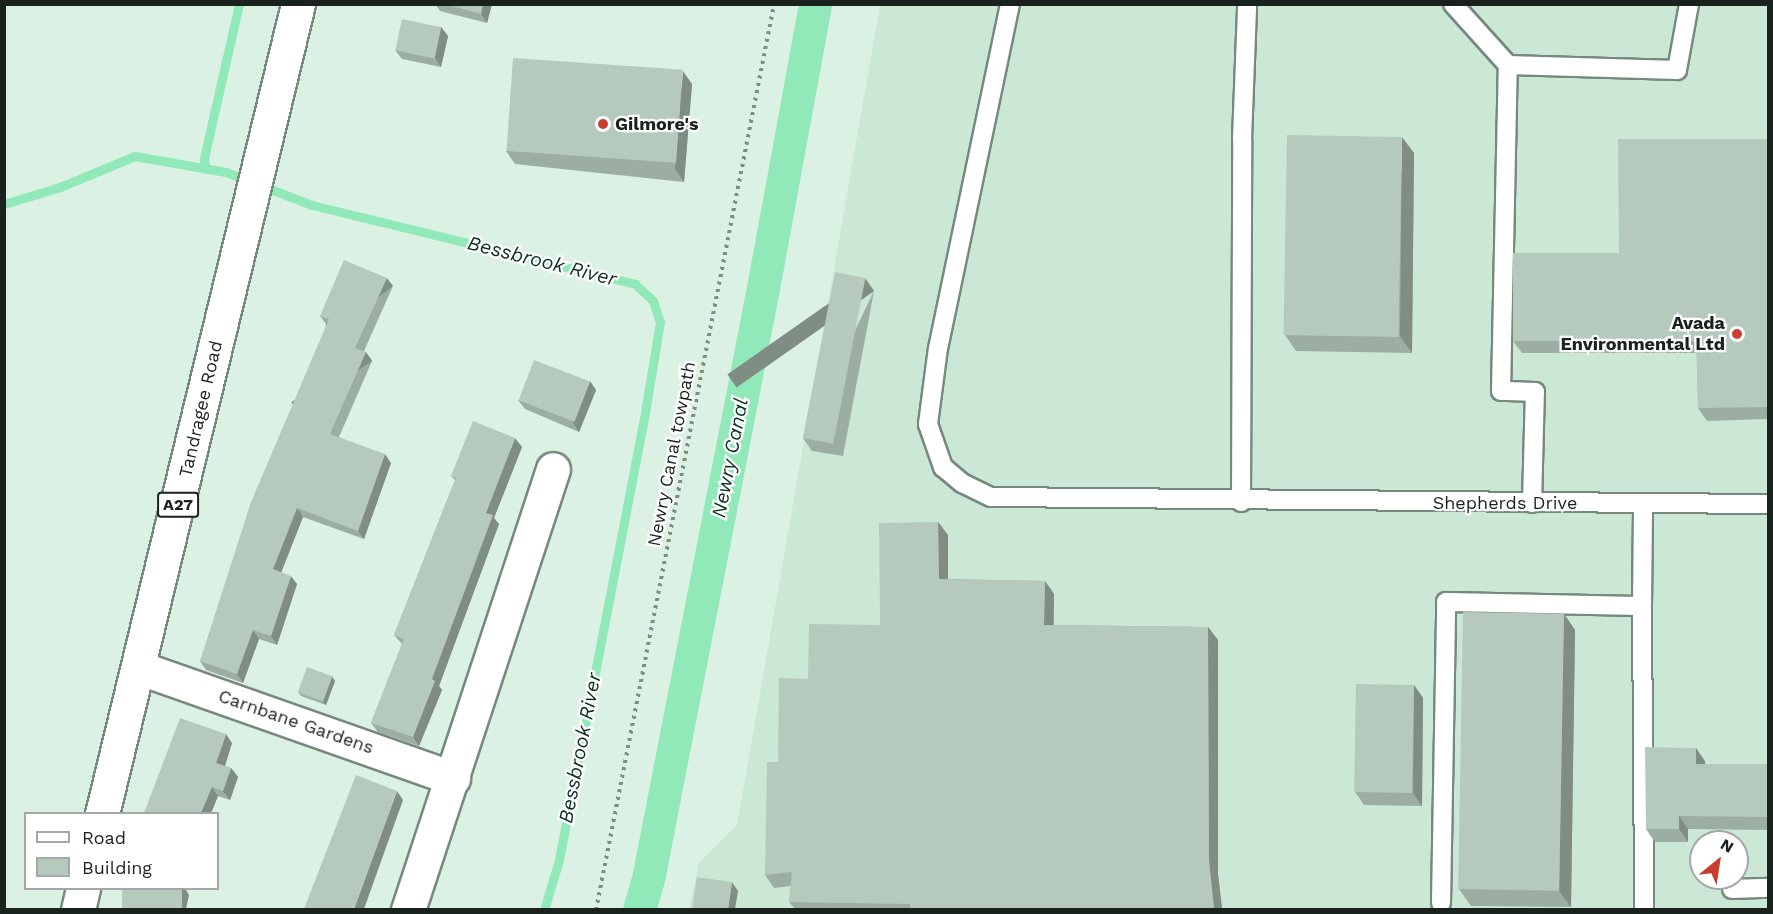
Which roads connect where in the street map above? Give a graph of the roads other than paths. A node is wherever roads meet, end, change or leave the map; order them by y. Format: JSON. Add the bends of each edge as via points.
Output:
{"nodes":[{"id":1,"x":298,"y":4,"type":"edge"},
{"id":2,"x":1010,"y":4,"type":"edge"},
{"id":3,"x":1454,"y":4,"type":"edge"},
{"id":4,"x":1689,"y":4,"type":"edge"},
{"id":5,"x":1247,"y":8,"type":"dead end"},
{"id":6,"x":1508,"y":65,"type":"junction"},
{"id":7,"x":554,"y":469,"type":"dead end"},
{"id":8,"x":1241,"y":502,"type":"junction"},
{"id":9,"x":1532,"y":503,"type":"junction"},
{"id":10,"x":1643,"y":504,"type":"junction"},
{"id":11,"x":1768,"y":504,"type":"edge"},
{"id":12,"x":1642,"y":606,"type":"junction"},
{"id":13,"x":140,"y":668,"type":"junction"},
{"id":14,"x":453,"y":778,"type":"junction"},
{"id":15,"x":102,"y":812,"type":"edge"},
{"id":16,"x":1768,"y":888,"type":"edge"},
{"id":17,"x":1749,"y":889,"type":"edge"},
{"id":18,"x":83,"y":890,"type":"edge"},
{"id":19,"x":1440,"y":903,"type":"dead end"},
{"id":20,"x":78,"y":909,"type":"edge"},
{"id":21,"x":408,"y":909,"type":"edge"},
{"id":22,"x":1644,"y":909,"type":"edge"}],
"edges":[{"from":1,"to":13,"type":"main road","name":"Tandragee Road","number":"A27"},
{"from":2,"to":8,"type":"lane","name":"Shepherds Drive","via":[[938,348],[928,423],[943,467],[962,483],[991,497]]},
{"from":3,"to":6,"type":"lane"},
{"from":4,"to":6,"type":"lane","via":[[1677,70]]},
{"from":5,"to":8,"type":"lane","via":[[1242,139]]},
{"from":6,"to":9,"type":"lane","via":[[1501,391],[1535,392]]},
{"from":7,"to":14,"type":"main road"},
{"from":8,"to":9,"type":"lane","name":"Shepherds Drive"},
{"from":9,"to":10,"type":"lane","name":"Shepherds Drive"},
{"from":10,"to":11,"type":"lane","name":"Shepherds Drive"},
{"from":10,"to":12,"type":"lane"},
{"from":12,"to":19,"type":"lane","via":[[1446,602]]},
{"from":12,"to":22,"type":"lane"},
{"from":13,"to":14,"type":"main road","name":"Carnbane Gardens"},
{"from":13,"to":15,"type":"main road","name":"Tandragee Road","number":"A27"},
{"from":14,"to":21,"type":"main road"},
{"from":16,"to":17,"type":"lane"},
{"from":18,"to":20,"type":"main road"}]}
